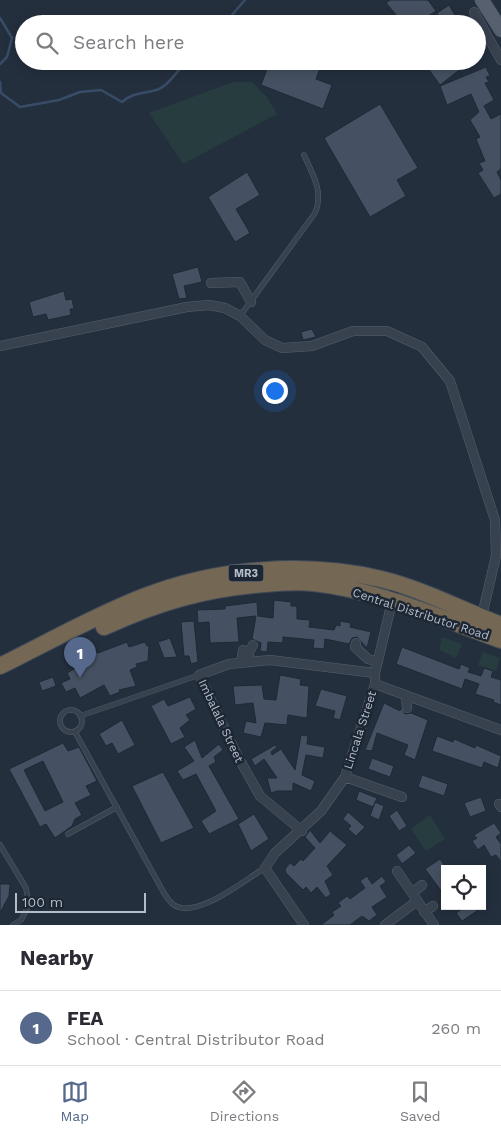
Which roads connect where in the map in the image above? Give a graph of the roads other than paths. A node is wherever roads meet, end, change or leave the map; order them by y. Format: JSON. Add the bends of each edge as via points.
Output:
{"nodes":[{"id":1,"x":482,"y":0,"type":"edge"},
{"id":2,"x":474,"y":12,"type":"dead end"},
{"id":3,"x":476,"y":15,"type":"edge"},
{"id":4,"x":501,"y":30,"type":"edge"},
{"id":5,"x":486,"y":33,"type":"edge"},
{"id":6,"x":501,"y":60,"type":"edge"},
{"id":7,"x":304,"y":156,"type":"dead end"},
{"id":8,"x":211,"y":283,"type":"dead end"},
{"id":9,"x":251,"y":302,"type":"junction"},
{"id":10,"x":240,"y":316,"type":"junction"},
{"id":11,"x":0,"y":346,"type":"edge"},
{"id":12,"x":396,"y":584,"type":"junction"},
{"id":13,"x":392,"y":602,"type":"junction"},
{"id":14,"x":479,"y":625,"type":"junction"},
{"id":15,"x":501,"y":625,"type":"edge"},
{"id":16,"x":501,"y":640,"type":"edge"},
{"id":17,"x":356,"y":643,"type":"dead end"},
{"id":18,"x":253,"y":645,"type":"dead end"},
{"id":19,"x":243,"y":650,"type":"dead end"},
{"id":20,"x":245,"y":662,"type":"junction"},
{"id":21,"x":378,"y":662,"type":"junction"},
{"id":22,"x":0,"y":666,"type":"edge"},
{"id":23,"x":376,"y":673,"type":"junction"},
{"id":24,"x":199,"y":675,"type":"junction"},
{"id":25,"x":0,"y":678,"type":"edge"},
{"id":26,"x":375,"y":684,"type":"junction"},
{"id":27,"x":406,"y":695,"type":"junction"},
{"id":28,"x":407,"y":708,"type":"dead end"},
{"id":29,"x":80,"y":716,"type":"junction"},
{"id":30,"x":501,"y":730,"type":"edge"},
{"id":31,"x":75,"y":732,"type":"junction"},
{"id":32,"x":345,"y":777,"type":"junction"},
{"id":33,"x":402,"y":797,"type":"dead end"},
{"id":34,"x":117,"y":807,"type":"junction"},
{"id":35,"x":302,"y":831,"type":"junction"},
{"id":36,"x":68,"y":834,"type":"dead end"},
{"id":37,"x":0,"y":845,"type":"edge"},
{"id":38,"x":264,"y":868,"type":"junction"},
{"id":39,"x":398,"y":871,"type":"dead end"},
{"id":40,"x":422,"y":885,"type":"dead end"},
{"id":41,"x":412,"y":893,"type":"junction"},
{"id":42,"x":417,"y":901,"type":"junction"},
{"id":43,"x":433,"y":906,"type":"dead end"},
{"id":44,"x":424,"y":912,"type":"junction"},
{"id":45,"x":391,"y":923,"type":"edge"},
{"id":46,"x":13,"y":925,"type":"edge"},
{"id":47,"x":304,"y":925,"type":"edge"},
{"id":48,"x":434,"y":925,"type":"edge"}],
"edges":[{"from":1,"to":4,"type":"main road"},
{"from":2,"to":3,"type":"street"},
{"from":5,"to":6,"type":"street"},
{"from":7,"to":9,"type":"lane","via":[[318,184],[320,202]]},
{"from":8,"to":9,"type":"street","via":[[240,282]]},
{"from":9,"to":10,"type":"lane"},
{"from":10,"to":11,"type":"street","via":[[210,305],[187,306]]},
{"from":10,"to":14,"type":"street","via":[[265,340],[282,348],[312,346],[353,332],[387,331],[422,347],[450,381],[495,520],[496,556]]},
{"from":12,"to":13,"type":"street","name":"Lincala Street"},
{"from":12,"to":14,"type":"highway","name":"Central Distributor Road","number":"MR3"},
{"from":12,"to":22,"type":"highway","name":"Central Distributor Road","number":"MR3","via":[[350,573],[290,569],[202,579],[142,597]]},
{"from":13,"to":14,"type":"highway","name":"Central Distributor Road","number":"MR3"},
{"from":13,"to":21,"type":"street","name":"Lincala Street"},
{"from":13,"to":25,"type":"highway","name":"Central Distributor Road","number":"MR3","via":[[313,583],[234,586],[202,592],[143,610]]},
{"from":14,"to":15,"type":"highway","name":"Central Distributor Road","number":"MR3"},
{"from":14,"to":16,"type":"highway","name":"Central Distributor Road","number":"MR3"},
{"from":17,"to":21,"type":"street","via":[[355,647],[361,654]]},
{"from":18,"to":20,"type":"street"},
{"from":19,"to":20,"type":"street"},
{"from":20,"to":23,"type":"street","name":"Imbalala Street","via":[[307,663]]},
{"from":20,"to":24,"type":"street","name":"Imbalala Street"},
{"from":21,"to":23,"type":"street","name":"Lincala Street"},
{"from":23,"to":26,"type":"street","name":"Lincala Street"},
{"from":24,"to":29,"type":"lane"},
{"from":24,"to":35,"type":"street","name":"Imbalala Street","via":[[260,796]]},
{"from":26,"to":27,"type":"street"},
{"from":26,"to":32,"type":"street","name":"Lincala Street"},
{"from":27,"to":28,"type":"street"},
{"from":27,"to":30,"type":"street"},
{"from":29,"to":31,"type":"lane","via":[[81,727]]},
{"from":29,"to":31,"type":"lane","via":[[71,710],[60,719],[64,730]]},
{"from":31,"to":34,"type":"lane"},
{"from":32,"to":33,"type":"street"},
{"from":32,"to":35,"type":"street","name":"Lincala Street"},
{"from":34,"to":36,"type":"lane"},
{"from":34,"to":38,"type":"lane","via":[[173,905],[192,910]]},
{"from":35,"to":38,"type":"street","name":"Lincala Street"},
{"from":37,"to":46,"type":"lane","via":[[26,888],[29,905]]},
{"from":38,"to":47,"type":"street"},
{"from":39,"to":41,"type":"street"},
{"from":40,"to":41,"type":"street"},
{"from":41,"to":42,"type":"street"},
{"from":42,"to":44,"type":"street"},
{"from":42,"to":45,"type":"street"},
{"from":43,"to":44,"type":"street"},
{"from":44,"to":48,"type":"street"}]}
